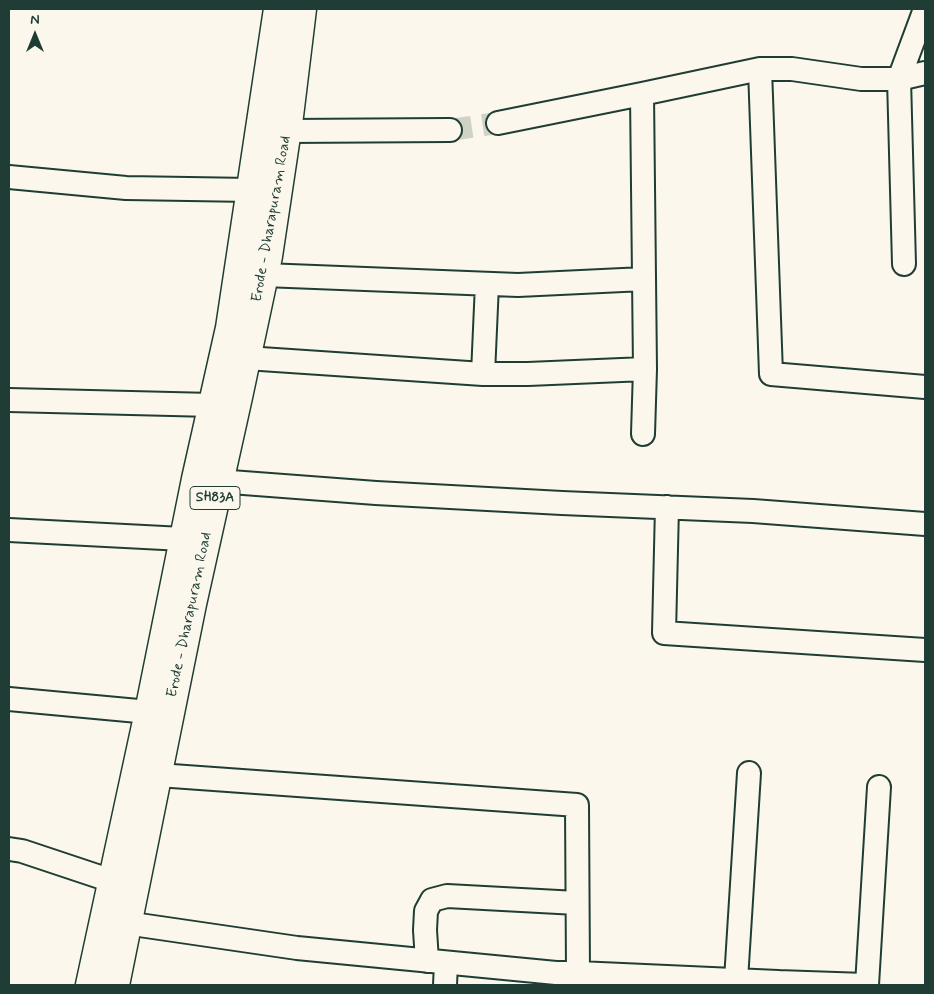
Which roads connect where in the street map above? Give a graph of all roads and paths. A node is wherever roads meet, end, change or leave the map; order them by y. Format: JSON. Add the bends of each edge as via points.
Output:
{"nodes":[{"id":1,"x":278,"y":9,"type":"edge"},
{"id":2,"x":302,"y":9,"type":"edge"},
{"id":3,"x":925,"y":9,"type":"edge"},
{"id":4,"x":760,"y":69,"type":"junction"},
{"id":5,"x":925,"y":73,"type":"edge"},
{"id":6,"x":899,"y":78,"type":"junction"},
{"id":7,"x":642,"y":94,"type":"junction"},
{"id":8,"x":498,"y":123,"type":"tunnel mouth"},
{"id":9,"x":261,"y":126,"type":"junction"},
{"id":10,"x":450,"y":130,"type":"tunnel mouth"},
{"id":11,"x":287,"y":132,"type":"junction"},
{"id":12,"x":9,"y":177,"type":"edge"},
{"id":13,"x":251,"y":190,"type":"junction"},
{"id":14,"x":904,"y":264,"type":"dead end"},
{"id":15,"x":264,"y":275,"type":"junction"},
{"id":16,"x":644,"y":279,"type":"junction"},
{"id":17,"x":487,"y":284,"type":"junction"},
{"id":18,"x":246,"y":358,"type":"junction"},
{"id":19,"x":645,"y":370,"type":"junction"},
{"id":20,"x":483,"y":374,"type":"junction"},
{"id":21,"x":925,"y":387,"type":"edge"},
{"id":22,"x":9,"y":400,"type":"edge"},
{"id":23,"x":212,"y":405,"type":"junction"},
{"id":24,"x":643,"y":434,"type":"dead end"},
{"id":25,"x":208,"y":480,"type":"junction"},
{"id":26,"x":667,"y":507,"type":"junction"},
{"id":27,"x":925,"y":524,"type":"edge"},
{"id":28,"x":9,"y":530,"type":"edge"},
{"id":29,"x":194,"y":541,"type":"junction"},
{"id":30,"x":925,"y":650,"type":"edge"},
{"id":31,"x":9,"y":699,"type":"edge"},
{"id":32,"x":149,"y":712,"type":"junction"},
{"id":33,"x":749,"y":773,"type":"dead end"},
{"id":34,"x":158,"y":775,"type":"junction"},
{"id":35,"x":879,"y":787,"type":"dead end"},
{"id":36,"x":9,"y":849,"type":"edge"},
{"id":37,"x":112,"y":881,"type":"junction"},
{"id":38,"x":577,"y":903,"type":"junction"},
{"id":39,"x":116,"y":922,"type":"junction"},
{"id":40,"x":437,"y":962,"type":"junction"},
{"id":41,"x":563,"y":977,"type":"edge"},
{"id":42,"x":736,"y":980,"type":"junction"},
{"id":43,"x":674,"y":981,"type":"edge"},
{"id":44,"x":778,"y":984,"type":"edge"},
{"id":45,"x":90,"y":985,"type":"edge"},
{"id":46,"x":115,"y":985,"type":"edge"},
{"id":47,"x":446,"y":985,"type":"edge"},
{"id":48,"x":866,"y":985,"type":"edge"}],
"edges":[{"from":1,"to":9,"type":"main road","name":"Erode - Dharapuram Road","number":"SH83A"},
{"from":2,"to":11,"type":"main road","name":"Erode - Dharapuram Road","number":"SH83A"},
{"from":3,"to":6,"type":"street"},
{"from":4,"to":6,"type":"street"},
{"from":4,"to":7,"type":"street"},
{"from":4,"to":21,"type":"street","via":[[771,374]]},
{"from":5,"to":6,"type":"street"},
{"from":6,"to":14,"type":"street"},
{"from":7,"to":8,"type":"street"},
{"from":7,"to":16,"type":"street"},
{"from":9,"to":11,"type":"street"},
{"from":9,"to":13,"type":"main road","name":"Erode - Dharapuram Road","number":"SH83A"},
{"from":10,"to":11,"type":"street"},
{"from":11,"to":15,"type":"main road","name":"Erode - Dharapuram Road","number":"SH83A"},
{"from":12,"to":13,"type":"street","via":[[126,188]]},
{"from":13,"to":23,"type":"main road","name":"Erode - Dharapuram Road","number":"SH83A","via":[[230,328]]},
{"from":15,"to":17,"type":"street"},
{"from":15,"to":18,"type":"main road","name":"Erode - Dharapuram Road","number":"SH83A"},
{"from":16,"to":17,"type":"street"},
{"from":16,"to":19,"type":"street"},
{"from":17,"to":20,"type":"street"},
{"from":18,"to":20,"type":"street"},
{"from":18,"to":25,"type":"main road","name":"Erode - Dharapuram Road","number":"SH83A"},
{"from":19,"to":20,"type":"street"},
{"from":19,"to":24,"type":"street"},
{"from":22,"to":23,"type":"street"},
{"from":23,"to":25,"type":"main road","name":"Erode - Dharapuram Road","number":"SH83A"},
{"from":25,"to":26,"type":"street","via":[[376,493]]},
{"from":25,"to":29,"type":"main road","name":"Erode - Dharapuram Road","number":"SH83A"},
{"from":26,"to":27,"type":"street","via":[[753,510]]},
{"from":26,"to":30,"type":"street","via":[[664,633]]},
{"from":28,"to":29,"type":"street"},
{"from":29,"to":32,"type":"main road","name":"Erode - Dharapuram Road","number":"SH83A"},
{"from":29,"to":34,"type":"main road","name":"Erode - Dharapuram Road","number":"SH83A","via":[[192,604]]},
{"from":31,"to":32,"type":"street"},
{"from":32,"to":37,"type":"main road","name":"Erode - Dharapuram Road","number":"SH83A"},
{"from":33,"to":42,"type":"street"},
{"from":34,"to":38,"type":"street","via":[[577,805]]},
{"from":34,"to":39,"type":"main road","name":"Erode - Dharapuram Road","number":"SH83A"},
{"from":35,"to":48,"type":"street"},
{"from":36,"to":37,"type":"street"},
{"from":37,"to":39,"type":"main road","name":"Erode - Dharapuram Road","number":"SH83A"},
{"from":38,"to":40,"type":"street","via":[[447,896],[432,900],[426,910],[425,930]]},
{"from":38,"to":41,"type":"street"},
{"from":39,"to":40,"type":"street","via":[[297,948]]},
{"from":39,"to":45,"type":"main road","name":"Erode - Dharapuram Road","number":"SH83A"},
{"from":39,"to":46,"type":"main road","name":"Erode - Dharapuram Road","number":"SH83A"},
{"from":40,"to":41,"type":"street"},
{"from":40,"to":47,"type":"street"},
{"from":41,"to":43,"type":"street"},
{"from":42,"to":43,"type":"street"},
{"from":42,"to":44,"type":"street"},
{"from":44,"to":48,"type":"street"}]}
